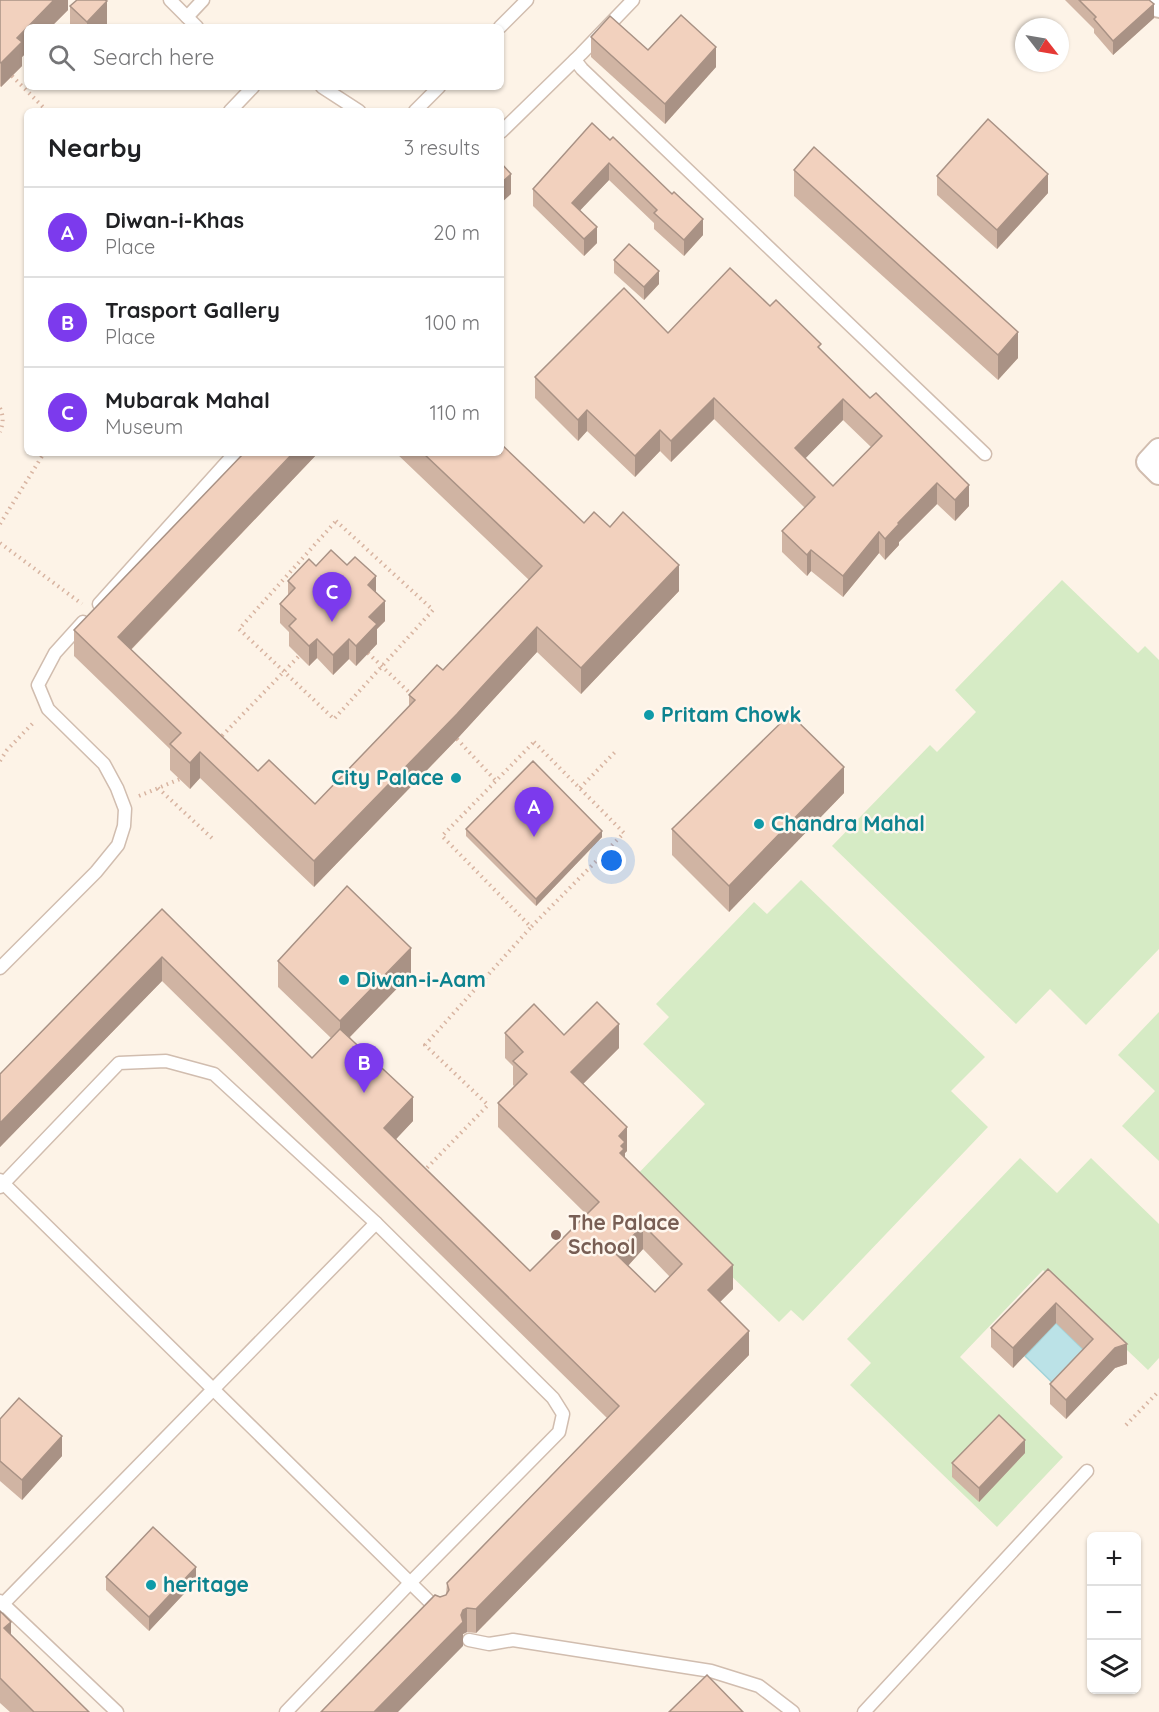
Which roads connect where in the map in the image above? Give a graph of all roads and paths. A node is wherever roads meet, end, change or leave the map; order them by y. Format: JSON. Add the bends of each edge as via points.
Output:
{"nodes":[{"id":1,"x":170,"y":0,"type":"edge"},
{"id":2,"x":203,"y":0,"type":"edge"},
{"id":3,"x":527,"y":0,"type":"edge"},
{"id":4,"x":633,"y":0,"type":"edge"},
{"id":5,"x":1152,"y":0,"type":"edge"},
{"id":6,"x":1159,"y":6,"type":"edge"},
{"id":7,"x":187,"y":17,"type":"junction"},
{"id":8,"x":194,"y":24,"type":"edge"},
{"id":9,"x":503,"y":24,"type":"edge"},
{"id":10,"x":575,"y":60,"type":"junction"},
{"id":11,"x":12,"y":76,"type":"edge"},
{"id":12,"x":24,"y":88,"type":"edge"},
{"id":13,"x":26,"y":90,"type":"edge"},
{"id":14,"x":250,"y":90,"type":"edge"},
{"id":15,"x":327,"y":90,"type":"edge"},
{"id":16,"x":436,"y":90,"type":"edge"},
{"id":17,"x":44,"y":108,"type":"edge"},
{"id":18,"x":233,"y":108,"type":"edge"},
{"id":19,"x":354,"y":108,"type":"edge"},
{"id":20,"x":418,"y":108,"type":"edge"},
{"id":21,"x":504,"y":129,"type":"edge"},
{"id":22,"x":0,"y":408,"type":"edge"},
{"id":23,"x":0,"y":432,"type":"edge"},
{"id":24,"x":1159,"y":450,"type":"edge"},
{"id":25,"x":984,"y":454,"type":"dead end"},
{"id":26,"x":42,"y":456,"type":"edge"},
{"id":27,"x":232,"y":456,"type":"edge"},
{"id":28,"x":1159,"y":472,"type":"edge"},
{"id":29,"x":0,"y":525,"type":"edge"},
{"id":30,"x":0,"y":543,"type":"edge"},
{"id":31,"x":93,"y":611,"type":"junction"},
{"id":32,"x":368,"y":653,"type":"edge"},
{"id":33,"x":299,"y":656,"type":"edge"},
{"id":34,"x":382,"y":666,"type":"junction"},
{"id":35,"x":285,"y":672,"type":"junction"},
{"id":36,"x":415,"y":698,"type":"edge"},
{"id":37,"x":48,"y":709,"type":"junction"},
{"id":38,"x":457,"y":739,"type":"edge"},
{"id":39,"x":216,"y":742,"type":"edge"},
{"id":40,"x":617,"y":750,"type":"dead end"},
{"id":41,"x":0,"y":760,"type":"edge"},
{"id":42,"x":180,"y":779,"type":"dead end"},
{"id":43,"x":496,"y":781,"type":"junction"},
{"id":44,"x":158,"y":788,"type":"junction"},
{"id":45,"x":580,"y":788,"type":"junction"},
{"id":46,"x":122,"y":803,"type":"junction"},
{"id":47,"x":214,"y":840,"type":"dead end"},
{"id":48,"x":531,"y":927,"type":"junction"},
{"id":49,"x":0,"y":968,"type":"edge"},
{"id":50,"x":423,"y":1173,"type":"edge"},
{"id":51,"x":1,"y":1183,"type":"edge"},
{"id":52,"x":375,"y":1223,"type":"junction"},
{"id":53,"x":214,"y":1390,"type":"junction"},
{"id":54,"x":1159,"y":1391,"type":"edge"},
{"id":55,"x":1126,"y":1425,"type":"dead end"},
{"id":56,"x":1087,"y":1471,"type":"dead end"},
{"id":57,"x":410,"y":1583,"type":"junction"},
{"id":58,"x":1,"y":1604,"type":"edge"},
{"id":59,"x":441,"y":1613,"type":"edge"},
{"id":60,"x":469,"y":1640,"type":"dead end"},
{"id":61,"x":117,"y":1712,"type":"edge"},
{"id":62,"x":286,"y":1712,"type":"edge"},
{"id":63,"x":793,"y":1712,"type":"edge"},
{"id":64,"x":864,"y":1712,"type":"edge"}],
"edges":[{"from":1,"to":7,"type":"lane"},
{"from":2,"to":7,"type":"lane"},
{"from":3,"to":9,"type":"lane"},
{"from":4,"to":10,"type":"lane"},
{"from":5,"to":6,"type":"street"},
{"from":7,"to":8,"type":"lane"},
{"from":10,"to":21,"type":"lane"},
{"from":10,"to":25,"type":"lane"},
{"from":11,"to":12,"type":"path"},
{"from":13,"to":17,"type":"path"},
{"from":14,"to":18,"type":"lane"},
{"from":15,"to":19,"type":"lane"},
{"from":16,"to":20,"type":"lane"},
{"from":22,"to":23,"type":"path"},
{"from":24,"to":28,"type":"street","via":[[1148,462]]},
{"from":26,"to":29,"type":"path"},
{"from":27,"to":31,"type":"lane"},
{"from":30,"to":31,"type":"path"},
{"from":31,"to":37,"type":"lane","via":[[55,653],[38,684]]},
{"from":32,"to":34,"type":"path"},
{"from":33,"to":35,"type":"path"},
{"from":34,"to":35,"type":"path","via":[[334,719]]},
{"from":34,"to":35,"type":"path","via":[[433,610],[336,520],[239,629]]},
{"from":34,"to":36,"type":"path"},
{"from":35,"to":39,"type":"path"},
{"from":37,"to":41,"type":"path"},
{"from":37,"to":46,"type":"lane","via":[[104,764]]},
{"from":38,"to":43,"type":"path"},
{"from":40,"to":45,"type":"path"},
{"from":42,"to":44,"type":"path"},
{"from":43,"to":45,"type":"path","via":[[534,742]]},
{"from":43,"to":48,"type":"path","via":[[442,836]]},
{"from":44,"to":46,"type":"path"},
{"from":44,"to":47,"type":"path"},
{"from":45,"to":48,"type":"path","via":[[624,833]]},
{"from":46,"to":49,"type":"lane","via":[[124,826],[118,845]]},
{"from":48,"to":50,"type":"path","via":[[425,1045],[488,1106]]},
{"from":51,"to":52,"type":"lane","via":[[119,1063],[165,1061],[214,1074]]},
{"from":51,"to":53,"type":"lane"},
{"from":52,"to":53,"type":"lane"},
{"from":52,"to":57,"type":"lane","via":[[553,1398],[563,1414],[559,1432]]},
{"from":53,"to":57,"type":"lane"},
{"from":53,"to":58,"type":"lane"},
{"from":54,"to":55,"type":"path"},
{"from":56,"to":64,"type":"lane"},
{"from":57,"to":59,"type":"lane"},
{"from":57,"to":62,"type":"lane"},
{"from":58,"to":61,"type":"lane"},
{"from":60,"to":63,"type":"lane","via":[[489,1644],[513,1640],[711,1671],[759,1686]]}]}
